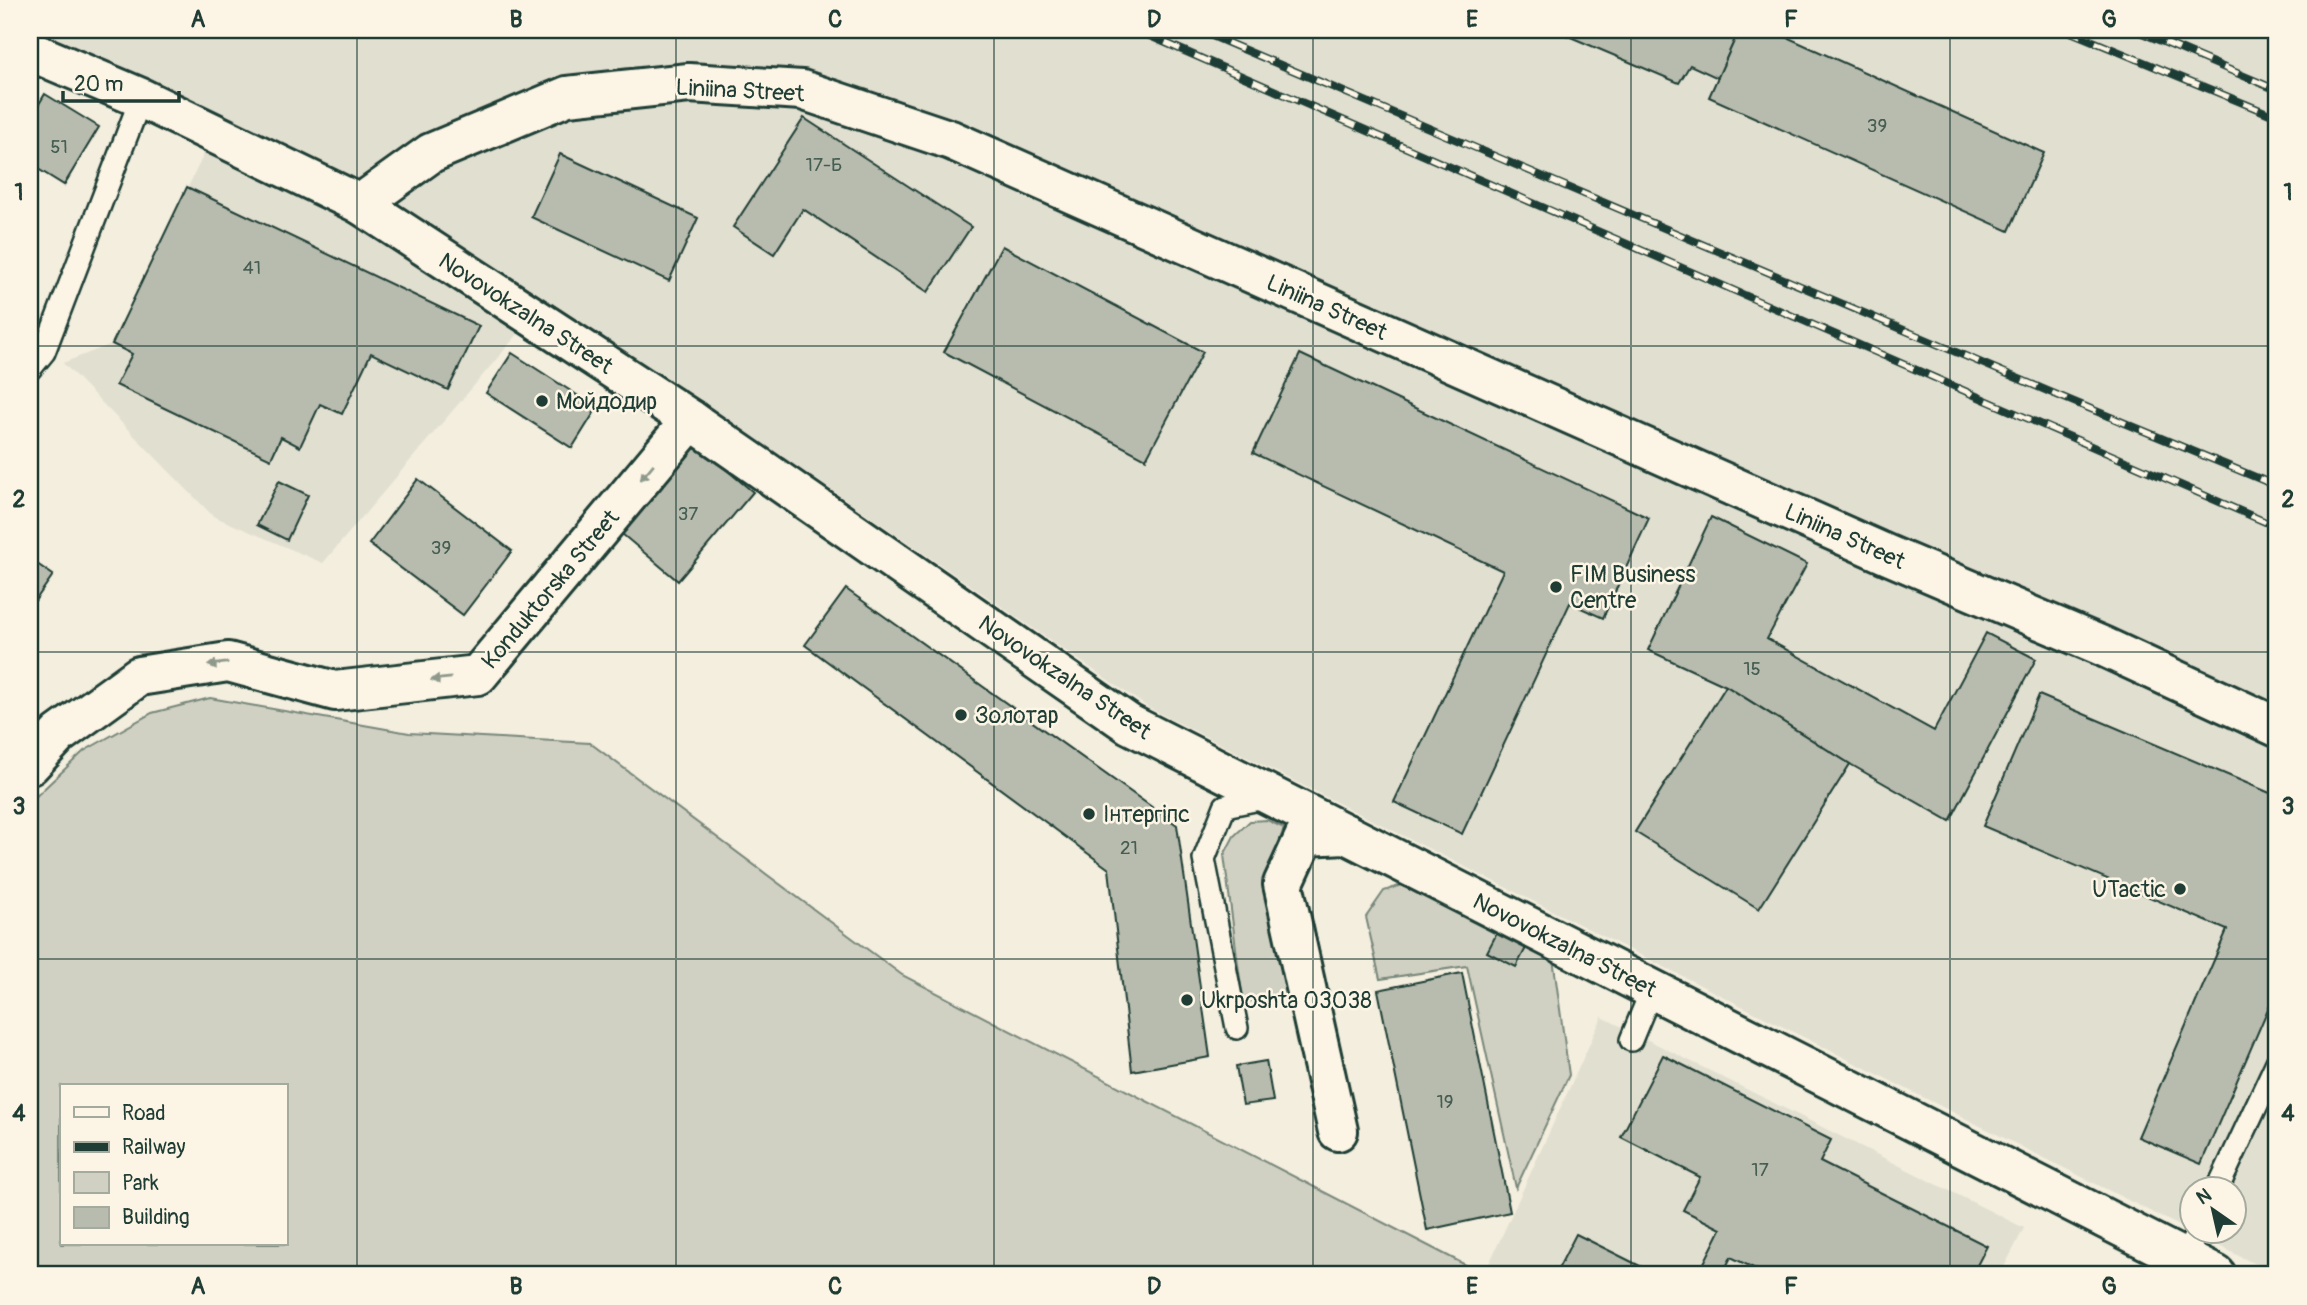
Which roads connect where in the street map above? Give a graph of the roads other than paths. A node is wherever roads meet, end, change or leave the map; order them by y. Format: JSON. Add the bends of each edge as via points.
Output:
{"nodes":[{"id":1,"x":30,"y":51,"type":"edge"},
{"id":2,"x":141,"y":97,"type":"junction"},
{"id":3,"x":360,"y":204,"type":"junction"},
{"id":4,"x":30,"y":369,"type":"edge"},
{"id":5,"x":691,"y":420,"type":"junction"},
{"id":6,"x":2277,"y":727,"type":"edge"},
{"id":7,"x":30,"y":765,"type":"edge"},
{"id":8,"x":1230,"y":792,"type":"junction"},
{"id":9,"x":1346,"y":834,"type":"junction"},
{"id":10,"x":1651,"y":989,"type":"junction"},
{"id":11,"x":1237,"y":1028,"type":"dead end"},
{"id":12,"x":1631,"y":1040,"type":"dead end"},
{"id":13,"x":2277,"y":1062,"type":"edge"},
{"id":14,"x":1338,"y":1131,"type":"dead end"},
{"id":15,"x":2223,"y":1176,"type":"edge"},
{"id":16,"x":2199,"y":1255,"type":"edge"}],
"edges":[{"from":1,"to":2,"type":"street","name":"Novovokzalna Street"},
{"from":2,"to":3,"type":"street","name":"Novovokzalna Street"},
{"from":2,"to":4,"type":"lane","via":[[44,352]]},
{"from":3,"to":5,"type":"street","name":"Novovokzalna Street"},
{"from":3,"to":6,"type":"street","name":"Liniina Street","via":[[431,153],[567,96],[689,83],[802,90],[951,140]]},
{"from":5,"to":7,"type":"street","name":"Konduktorska Street","one_way":true,"via":[[478,675],[335,691],[228,662],[139,676],[58,734]]},
{"from":5,"to":8,"type":"street","name":"Novovokzalna Street"},
{"from":8,"to":9,"type":"street","name":"Novovokzalna Street","via":[[1272,796]]},
{"from":8,"to":11,"type":"lane","via":[[1204,859]]},
{"from":9,"to":10,"type":"street","name":"Novovokzalna Street"},
{"from":9,"to":14,"type":"street","via":[[1305,836],[1283,884]]},
{"from":10,"to":12,"type":"lane"},
{"from":10,"to":16,"type":"street","name":"Novovokzalna Street"},
{"from":13,"to":15,"type":"lane"}]}
